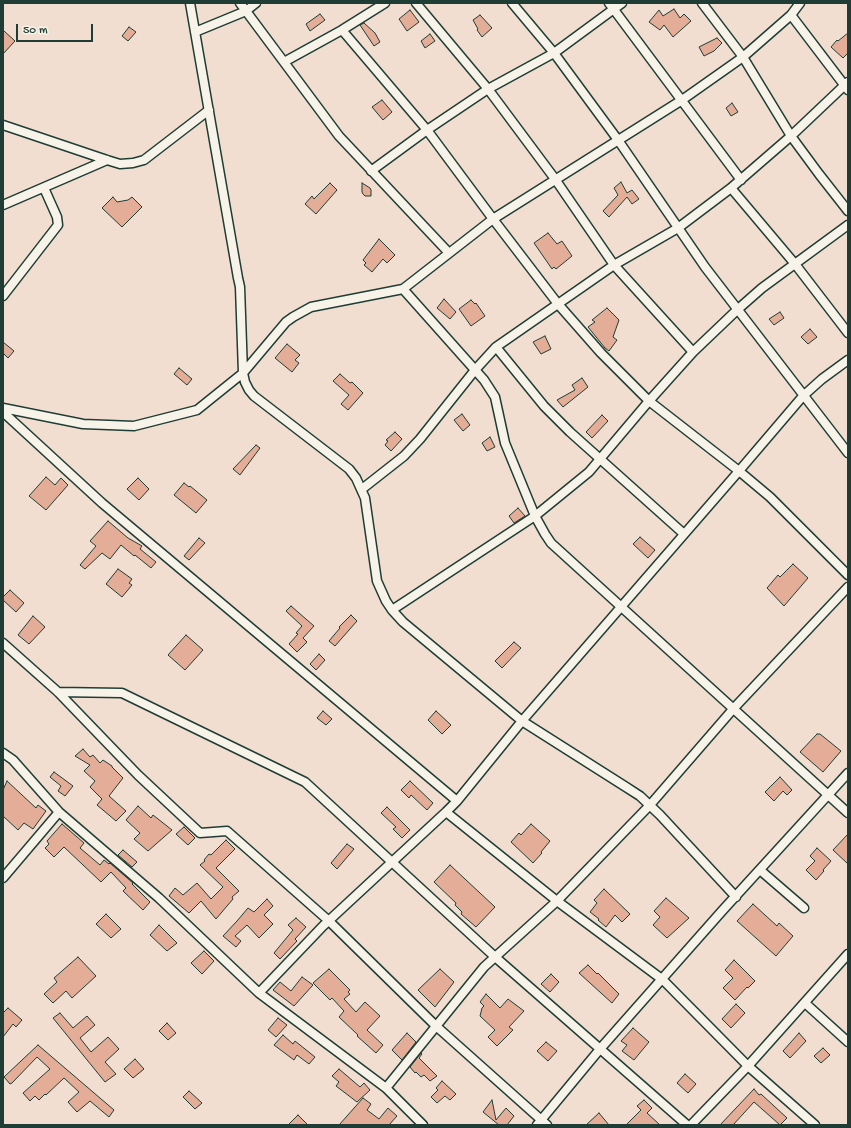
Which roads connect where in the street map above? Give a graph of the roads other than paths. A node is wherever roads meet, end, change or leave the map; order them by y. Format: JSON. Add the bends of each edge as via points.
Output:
{"nodes":[{"id":1,"x":190,"y":3,"type":"edge"},
{"id":2,"x":240,"y":3,"type":"edge"},
{"id":3,"x":256,"y":3,"type":"edge"},
{"id":4,"x":385,"y":3,"type":"edge"},
{"id":5,"x":416,"y":3,"type":"edge"},
{"id":6,"x":512,"y":3,"type":"edge"},
{"id":7,"x":622,"y":3,"type":"edge"},
{"id":8,"x":702,"y":3,"type":"edge"},
{"id":9,"x":800,"y":3,"type":"edge"},
{"id":10,"x":612,"y":6,"type":"edge"},
{"id":11,"x":246,"y":11,"type":"junction"},
{"id":12,"x":791,"y":15,"type":"junction"},
{"id":13,"x":342,"y":30,"type":"junction"},
{"id":14,"x":195,"y":32,"type":"junction"},
{"id":15,"x":554,"y":53,"type":"junction"},
{"id":16,"x":742,"y":57,"type":"junction"},
{"id":17,"x":284,"y":62,"type":"junction"},
{"id":18,"x":847,"y":86,"type":"edge"},
{"id":19,"x":488,"y":89,"type":"junction"},
{"id":20,"x":682,"y":100,"type":"junction"},
{"id":21,"x":209,"y":110,"type":"junction"},
{"id":22,"x":3,"y":125,"type":"edge"},
{"id":23,"x":427,"y":130,"type":"junction"},
{"id":24,"x":791,"y":136,"type":"junction"},
{"id":25,"x":618,"y":140,"type":"junction"},
{"id":26,"x":107,"y":160,"type":"junction"},
{"id":27,"x":371,"y":172,"type":"junction"},
{"id":28,"x":555,"y":179,"type":"junction"},
{"id":29,"x":741,"y":180,"type":"junction"},
{"id":30,"x":44,"y":188,"type":"junction"},
{"id":31,"x":732,"y":188,"type":"junction"},
{"id":32,"x":3,"y":205,"type":"edge"},
{"id":33,"x":848,"y":211,"type":"edge"},
{"id":34,"x":493,"y":219,"type":"junction"},
{"id":35,"x":848,"y":225,"type":"edge"},
{"id":36,"x":678,"y":228,"type":"junction"},
{"id":37,"x":449,"y":253,"type":"junction"},
{"id":38,"x":795,"y":264,"type":"junction"},
{"id":39,"x":614,"y":265,"type":"junction"},
{"id":40,"x":403,"y":289,"type":"junction"},
{"id":41,"x":3,"y":296,"type":"edge"},
{"id":42,"x":558,"y":304,"type":"junction"},
{"id":43,"x":737,"y":310,"type":"junction"},
{"id":44,"x":848,"y":333,"type":"edge"},
{"id":45,"x":496,"y":347,"type":"junction"},
{"id":46,"x":693,"y":352,"type":"junction"},
{"id":47,"x":848,"y":360,"type":"edge"},
{"id":48,"x":474,"y":370,"type":"junction"},
{"id":49,"x":244,"y":373,"type":"junction"},
{"id":50,"x":803,"y":396,"type":"junction"},
{"id":51,"x":649,"y":401,"type":"junction"},
{"id":52,"x":3,"y":408,"type":"edge"},
{"id":53,"x":3,"y":412,"type":"edge"},
{"id":54,"x":848,"y":453,"type":"edge"},
{"id":55,"x":599,"y":460,"type":"junction"},
{"id":56,"x":739,"y":471,"type":"junction"},
{"id":57,"x":362,"y":489,"type":"junction"},
{"id":58,"x":535,"y":516,"type":"junction"},
{"id":59,"x":684,"y":534,"type":"junction"},
{"id":60,"x":848,"y":574,"type":"edge"},
{"id":61,"x":848,"y":587,"type":"edge"},
{"id":62,"x":621,"y":607,"type":"junction"},
{"id":63,"x":392,"y":610,"type":"junction"},
{"id":64,"x":3,"y":643,"type":"edge"},
{"id":65,"x":58,"y":692,"type":"junction"},
{"id":66,"x":734,"y":708,"type":"junction"},
{"id":67,"x":522,"y":721,"type":"junction"},
{"id":68,"x":3,"y":753,"type":"edge"},
{"id":69,"x":848,"y":773,"type":"edge"},
{"id":70,"x":829,"y":794,"type":"junction"},
{"id":71,"x":457,"y":801,"type":"junction"},
{"id":72,"x":650,"y":805,"type":"junction"},
{"id":73,"x":59,"y":812,"type":"junction"},
{"id":74,"x":446,"y":812,"type":"junction"},
{"id":75,"x":848,"y":812,"type":"edge"},
{"id":76,"x":392,"y":862,"type":"junction"},
{"id":77,"x":760,"y":870,"type":"junction"},
{"id":78,"x":3,"y":878,"type":"edge"},
{"id":79,"x":736,"y":897,"type":"junction"},
{"id":80,"x":557,"y":901,"type":"junction"},
{"id":81,"x":804,"y":908,"type":"dead end"},
{"id":82,"x":328,"y":921,"type":"junction"},
{"id":83,"x":848,"y":954,"type":"edge"},
{"id":84,"x":494,"y":956,"type":"junction"},
{"id":85,"x":663,"y":980,"type":"junction"},
{"id":86,"x":259,"y":993,"type":"junction"},
{"id":87,"x":805,"y":1003,"type":"junction"},
{"id":88,"x":436,"y":1026,"type":"junction"},
{"id":89,"x":848,"y":1042,"type":"edge"},
{"id":90,"x":600,"y":1049,"type":"junction"},
{"id":91,"x":748,"y":1066,"type":"junction"},
{"id":92,"x":386,"y":1088,"type":"junction"},
{"id":93,"x":542,"y":1123,"type":"edge"},
{"id":94,"x":423,"y":1125,"type":"edge"},
{"id":95,"x":687,"y":1125,"type":"edge"},
{"id":96,"x":691,"y":1125,"type":"edge"},
{"id":97,"x":815,"y":1125,"type":"edge"}],
"edges":[{"from":1,"to":14,"type":"street"},
{"from":2,"to":11,"type":"street"},
{"from":3,"to":11,"type":"street"},
{"from":4,"to":13,"type":"street"},
{"from":5,"to":19,"type":"street"},
{"from":6,"to":15,"type":"street"},
{"from":7,"to":10,"type":"street"},
{"from":8,"to":16,"type":"street"},
{"from":9,"to":12,"type":"street"},
{"from":10,"to":15,"type":"street"},
{"from":10,"to":20,"type":"street"},
{"from":11,"to":14,"type":"street"},
{"from":11,"to":17,"type":"street"},
{"from":12,"to":16,"type":"street"},
{"from":12,"to":18,"type":"street"},
{"from":13,"to":17,"type":"street"},
{"from":13,"to":23,"type":"street"},
{"from":14,"to":21,"type":"street"},
{"from":15,"to":19,"type":"street"},
{"from":15,"to":25,"type":"street"},
{"from":16,"to":20,"type":"street"},
{"from":16,"to":24,"type":"street"},
{"from":17,"to":27,"type":"street","via":[[339,136]]},
{"from":18,"to":24,"type":"street"},
{"from":19,"to":23,"type":"street"},
{"from":19,"to":28,"type":"street"},
{"from":20,"to":25,"type":"street"},
{"from":20,"to":29,"type":"street"},
{"from":21,"to":26,"type":"street","via":[[144,160],[120,164]]},
{"from":21,"to":49,"type":"street","via":[[240,287]]},
{"from":22,"to":26,"type":"street"},
{"from":23,"to":27,"type":"street"},
{"from":23,"to":34,"type":"street"},
{"from":24,"to":29,"type":"street"},
{"from":24,"to":33,"type":"street"},
{"from":25,"to":28,"type":"street"},
{"from":25,"to":36,"type":"street"},
{"from":26,"to":30,"type":"street"},
{"from":27,"to":37,"type":"street"},
{"from":28,"to":34,"type":"street"},
{"from":28,"to":39,"type":"street"},
{"from":29,"to":31,"type":"street"},
{"from":30,"to":32,"type":"street"},
{"from":30,"to":41,"type":"street","via":[[58,225]]},
{"from":31,"to":36,"type":"street"},
{"from":31,"to":38,"type":"street"},
{"from":34,"to":37,"type":"street"},
{"from":34,"to":42,"type":"street"},
{"from":35,"to":38,"type":"street"},
{"from":36,"to":39,"type":"street"},
{"from":36,"to":43,"type":"street"},
{"from":37,"to":40,"type":"street"},
{"from":38,"to":43,"type":"street"},
{"from":38,"to":44,"type":"street"},
{"from":39,"to":42,"type":"street"},
{"from":39,"to":46,"type":"street"},
{"from":40,"to":48,"type":"street"},
{"from":40,"to":49,"type":"street","via":[[301,311],[286,322]]},
{"from":42,"to":45,"type":"street"},
{"from":42,"to":51,"type":"street","via":[[601,353]]},
{"from":43,"to":46,"type":"street"},
{"from":43,"to":50,"type":"street"},
{"from":45,"to":48,"type":"street"},
{"from":45,"to":55,"type":"street","via":[[544,406]]},
{"from":46,"to":51,"type":"street"},
{"from":47,"to":50,"type":"street"},
{"from":48,"to":57,"type":"street","via":[[420,439]]},
{"from":48,"to":58,"type":"street","via":[[495,397],[505,443]]},
{"from":49,"to":52,"type":"street","via":[[198,410],[134,426],[83,424]]},
{"from":49,"to":57,"type":"street","via":[[247,386],[254,396],[349,469]]},
{"from":50,"to":54,"type":"street"},
{"from":50,"to":56,"type":"street"},
{"from":51,"to":55,"type":"street"},
{"from":51,"to":56,"type":"street"},
{"from":53,"to":71,"type":"street","via":[[102,503]]},
{"from":55,"to":58,"type":"street","via":[[589,472]]},
{"from":55,"to":59,"type":"street"},
{"from":56,"to":59,"type":"street"},
{"from":56,"to":60,"type":"street","via":[[770,497]]},
{"from":57,"to":63,"type":"street","via":[[377,581]]},
{"from":58,"to":62,"type":"street","via":[[551,543]]},
{"from":58,"to":63,"type":"street"},
{"from":59,"to":62,"type":"street"},
{"from":61,"to":66,"type":"street"},
{"from":62,"to":66,"type":"street"},
{"from":62,"to":67,"type":"street"},
{"from":63,"to":67,"type":"street"},
{"from":64,"to":65,"type":"street"},
{"from":65,"to":76,"type":"street","via":[[122,693],[305,782]]},
{"from":65,"to":82,"type":"street","via":[[138,775],[200,833],[227,830]]},
{"from":66,"to":70,"type":"street"},
{"from":66,"to":72,"type":"street"},
{"from":67,"to":71,"type":"street"},
{"from":67,"to":72,"type":"street"},
{"from":68,"to":73,"type":"street","via":[[13,760]]},
{"from":69,"to":70,"type":"street"},
{"from":70,"to":75,"type":"street"},
{"from":70,"to":77,"type":"street"},
{"from":71,"to":74,"type":"street"},
{"from":72,"to":79,"type":"street"},
{"from":72,"to":80,"type":"street"},
{"from":73,"to":78,"type":"street"},
{"from":73,"to":86,"type":"street","via":[[159,898]]},
{"from":74,"to":76,"type":"street"},
{"from":74,"to":80,"type":"street"},
{"from":76,"to":82,"type":"street"},
{"from":76,"to":84,"type":"street"},
{"from":77,"to":79,"type":"street"},
{"from":77,"to":81,"type":"street"},
{"from":79,"to":85,"type":"street"},
{"from":80,"to":84,"type":"street"},
{"from":80,"to":85,"type":"street"},
{"from":82,"to":86,"type":"street"},
{"from":82,"to":88,"type":"street"},
{"from":83,"to":87,"type":"street"},
{"from":84,"to":88,"type":"street"},
{"from":84,"to":90,"type":"street"},
{"from":85,"to":90,"type":"street"},
{"from":85,"to":91,"type":"street"},
{"from":86,"to":92,"type":"street"},
{"from":87,"to":89,"type":"street"},
{"from":87,"to":91,"type":"street"},
{"from":88,"to":92,"type":"street"},
{"from":88,"to":93,"type":"street"},
{"from":90,"to":93,"type":"street"},
{"from":90,"to":95,"type":"street"},
{"from":91,"to":96,"type":"street"},
{"from":91,"to":97,"type":"street"},
{"from":92,"to":94,"type":"street"}]}
